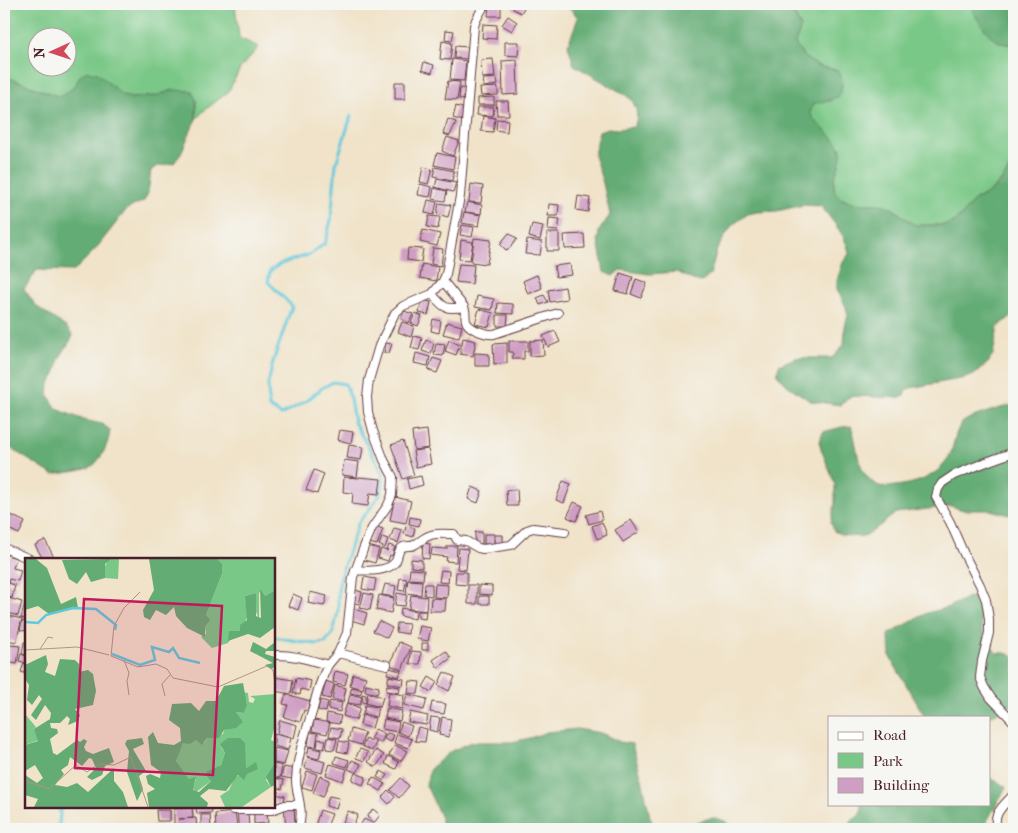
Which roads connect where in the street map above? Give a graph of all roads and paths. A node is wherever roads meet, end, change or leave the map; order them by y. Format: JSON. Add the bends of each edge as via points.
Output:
{"nodes":[{"id":1,"x":485,"y":4,"type":"edge"},
{"id":2,"x":443,"y":281,"type":"junction"},
{"id":3,"x":432,"y":294,"type":"junction"},
{"id":4,"x":464,"y":307,"type":"junction"},
{"id":5,"x":558,"y":313,"type":"dead end"},
{"id":6,"x":1014,"y":452,"type":"edge"},
{"id":7,"x":565,"y":532,"type":"dead end"},
{"id":8,"x":4,"y":548,"type":"edge"},
{"id":9,"x":28,"y":558,"type":"edge"},
{"id":10,"x":355,"y":570,"type":"junction"},
{"id":11,"x":338,"y":653,"type":"junction"},
{"id":12,"x":275,"y":655,"type":"edge"},
{"id":13,"x":328,"y":665,"type":"junction"},
{"id":14,"x":388,"y":665,"type":"dead end"},
{"id":15,"x":1014,"y":722,"type":"edge"},
{"id":16,"x":1014,"y":794,"type":"edge"},
{"id":17,"x":300,"y":805,"type":"junction"},
{"id":18,"x":233,"y":810,"type":"dead end"},
{"id":19,"x":299,"y":829,"type":"edge"},
{"id":20,"x":998,"y":829,"type":"edge"}],
"edges":[{"from":1,"to":2,"type":"street","via":[[474,26],[460,196]]},
{"from":2,"to":3,"type":"street"},
{"from":2,"to":4,"type":"street"},
{"from":3,"to":4,"type":"street","via":[[444,307]]},
{"from":3,"to":10,"type":"street","via":[[403,306],[395,313],[379,346],[369,380],[368,412],[393,486],[388,505],[372,528]]},
{"from":4,"to":5,"type":"street","via":[[468,325],[487,335]]},
{"from":6,"to":15,"type":"street","via":[[942,482],[936,498],[986,600],[989,633],[980,677],[991,698]]},
{"from":7,"to":10,"type":"street","via":[[533,528],[511,545],[483,549],[457,540],[454,534],[432,534],[413,546],[400,549],[392,565]]},
{"from":8,"to":9,"type":"street"},
{"from":10,"to":11,"type":"street","via":[[347,633]]},
{"from":11,"to":13,"type":"street"},
{"from":11,"to":14,"type":"street"},
{"from":12,"to":13,"type":"street"},
{"from":13,"to":17,"type":"street","via":[[301,745],[296,780]]},
{"from":16,"to":20,"type":"street","via":[[996,814]]},
{"from":17,"to":18,"type":"street","via":[[285,805],[272,810]]},
{"from":17,"to":19,"type":"street"}]}
